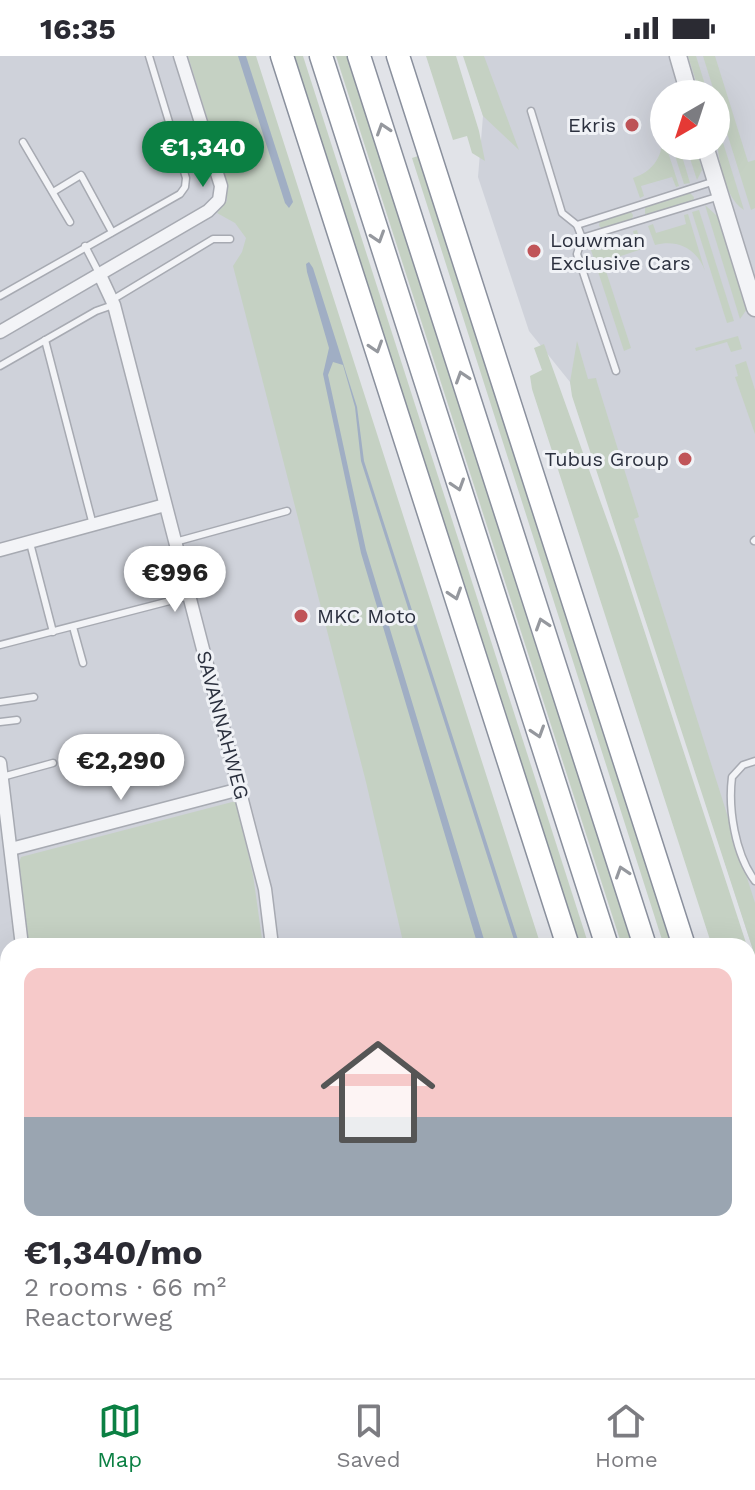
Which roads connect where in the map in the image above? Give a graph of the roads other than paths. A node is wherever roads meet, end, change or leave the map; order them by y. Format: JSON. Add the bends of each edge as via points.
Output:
{"nodes":[{"id":1,"x":149,"y":56,"type":"edge"},
{"id":2,"x":180,"y":56,"type":"edge"},
{"id":3,"x":282,"y":56,"type":"edge"},
{"id":4,"x":321,"y":56,"type":"edge"},
{"id":5,"x":359,"y":56,"type":"edge"},
{"id":6,"x":398,"y":56,"type":"edge"},
{"id":7,"x":678,"y":56,"type":"edge"},
{"id":8,"x":685,"y":80,"type":"edge"},
{"id":9,"x":531,"y":111,"type":"dead end"},
{"id":10,"x":23,"y":142,"type":"dead end"},
{"id":11,"x":709,"y":160,"type":"edge"},
{"id":12,"x":718,"y":189,"type":"junction"},
{"id":13,"x":53,"y":192,"type":"junction"},
{"id":14,"x":637,"y":206,"type":"junction"},
{"id":15,"x":641,"y":221,"type":"junction"},
{"id":16,"x":70,"y":222,"type":"dead end"},
{"id":17,"x":577,"y":225,"type":"junction"},
{"id":18,"x":112,"y":232,"type":"junction"},
{"id":19,"x":582,"y":238,"type":"junction"},
{"id":20,"x":230,"y":239,"type":"dead end"},
{"id":21,"x":85,"y":246,"type":"junction"},
{"id":22,"x":100,"y":275,"type":"junction"},
{"id":23,"x":0,"y":296,"type":"edge"},
{"id":24,"x":113,"y":302,"type":"junction"},
{"id":25,"x":755,"y":308,"type":"edge"},
{"id":26,"x":0,"y":332,"type":"edge"},
{"id":27,"x":45,"y":340,"type":"junction"},
{"id":28,"x":0,"y":366,"type":"edge"},
{"id":29,"x":616,"y":371,"type":"dead end"},
{"id":30,"x":165,"y":505,"type":"junction"},
{"id":31,"x":287,"y":511,"type":"dead end"},
{"id":32,"x":93,"y":525,"type":"junction"},
{"id":33,"x":30,"y":541,"type":"junction"},
{"id":34,"x":175,"y":542,"type":"junction"},
{"id":35,"x":0,"y":550,"type":"edge"},
{"id":36,"x":162,"y":558,"type":"dead end"},
{"id":37,"x":189,"y":596,"type":"junction"},
{"id":38,"x":173,"y":600,"type":"junction"},
{"id":39,"x":73,"y":627,"type":"junction"},
{"id":40,"x":53,"y":632,"type":"junction"},
{"id":41,"x":0,"y":645,"type":"edge"},
{"id":42,"x":83,"y":663,"type":"dead end"},
{"id":43,"x":34,"y":697,"type":"dead end"},
{"id":44,"x":0,"y":702,"type":"edge"},
{"id":45,"x":17,"y":720,"type":"dead end"},
{"id":46,"x":0,"y":722,"type":"edge"},
{"id":47,"x":755,"y":761,"type":"edge"},
{"id":48,"x":0,"y":763,"type":"edge"},
{"id":49,"x":53,"y":763,"type":"dead end"},
{"id":50,"x":2,"y":783,"type":"edge"},
{"id":51,"x":240,"y":789,"type":"junction"},
{"id":52,"x":11,"y":849,"type":"junction"},
{"id":53,"x":755,"y":881,"type":"edge"},
{"id":54,"x":21,"y":938,"type":"edge"},
{"id":55,"x":271,"y":938,"type":"edge"},
{"id":56,"x":565,"y":938,"type":"edge"},
{"id":57,"x":604,"y":938,"type":"edge"},
{"id":58,"x":642,"y":938,"type":"edge"},
{"id":59,"x":681,"y":938,"type":"edge"}],
"edges":[{"from":1,"to":18,"type":"lane","via":[[185,187]]},
{"from":2,"to":22,"type":"street","via":[[221,186],[219,200]]},
{"from":3,"to":56,"type":"highway","one_way":true},
{"from":4,"to":57,"type":"highway","one_way":true},
{"from":58,"to":5,"type":"highway","one_way":true},
{"from":6,"to":59,"type":"highway"},
{"from":7,"to":8,"type":"street"},
{"from":9,"to":17,"type":"lane","via":[[562,213]]},
{"from":10,"to":13,"type":"lane"},
{"from":11,"to":12,"type":"street"},
{"from":12,"to":14,"type":"lane"},
{"from":12,"to":15,"type":"lane"},
{"from":12,"to":25,"type":"street"},
{"from":13,"to":16,"type":"lane"},
{"from":13,"to":18,"type":"lane","via":[[81,175]]},
{"from":14,"to":15,"type":"lane"},
{"from":14,"to":17,"type":"lane"},
{"from":15,"to":19,"type":"lane"},
{"from":17,"to":19,"type":"lane"},
{"from":18,"to":21,"type":"lane"},
{"from":19,"to":29,"type":"lane","via":[[577,254]]},
{"from":20,"to":24,"type":"lane","via":[[213,239]]},
{"from":21,"to":22,"type":"lane"},
{"from":21,"to":23,"type":"lane"},
{"from":22,"to":24,"type":"street","name":"SAVANNAHWEG"},
{"from":22,"to":26,"type":"street"},
{"from":24,"to":27,"type":"lane"},
{"from":24,"to":30,"type":"street","name":"SAVANNAHWEG"},
{"from":27,"to":28,"type":"lane"},
{"from":27,"to":32,"type":"lane"},
{"from":30,"to":32,"type":"street"},
{"from":30,"to":34,"type":"street","name":"SAVANNAHWEG"},
{"from":31,"to":34,"type":"lane"},
{"from":32,"to":33,"type":"street"},
{"from":33,"to":35,"type":"street"},
{"from":33,"to":40,"type":"lane"},
{"from":34,"to":37,"type":"street","name":"SAVANNAHWEG"},
{"from":36,"to":38,"type":"lane"},
{"from":37,"to":38,"type":"lane"},
{"from":37,"to":51,"type":"street","name":"SAVANNAHWEG"},
{"from":38,"to":39,"type":"lane"},
{"from":39,"to":40,"type":"lane"},
{"from":39,"to":42,"type":"lane"},
{"from":40,"to":41,"type":"lane"},
{"from":43,"to":44,"type":"lane"},
{"from":45,"to":46,"type":"lane"},
{"from":47,"to":53,"type":"lane","via":[[732,777],[730,810]]},
{"from":48,"to":50,"type":"street"},
{"from":49,"to":50,"type":"lane"},
{"from":50,"to":52,"type":"street"},
{"from":51,"to":52,"type":"street"},
{"from":51,"to":55,"type":"street","name":"SAVANNAHWEG","via":[[265,889]]},
{"from":52,"to":54,"type":"street"}]}
